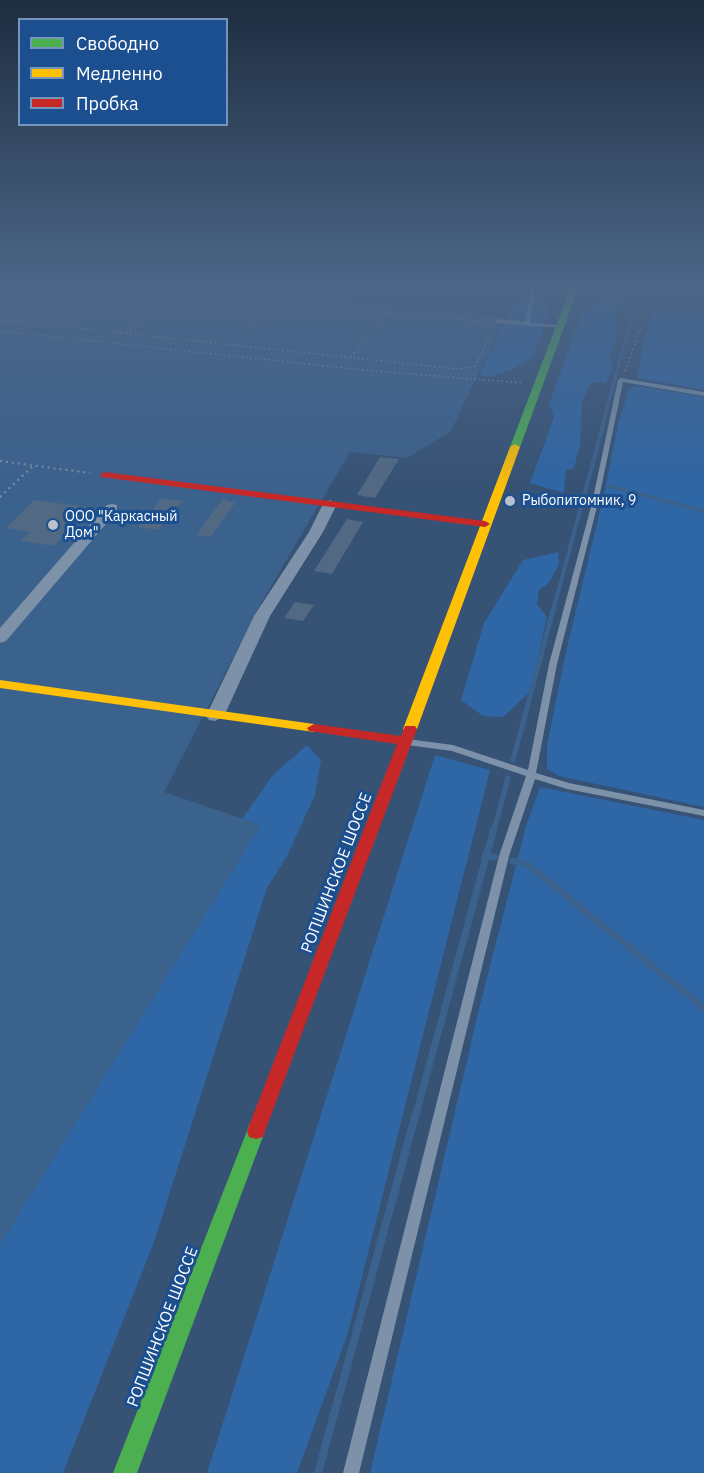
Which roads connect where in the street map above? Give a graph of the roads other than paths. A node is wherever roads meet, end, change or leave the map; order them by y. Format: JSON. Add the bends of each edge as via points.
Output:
{"nodes":[{"id":1,"x":550,"y":353,"type":"edge"},
{"id":2,"x":704,"y":394,"type":"edge"},
{"id":3,"x":105,"y":475,"type":"road end"},
{"id":4,"x":330,"y":504,"type":"junction"},
{"id":5,"x":112,"y":508,"type":"dead end"},
{"id":6,"x":485,"y":524,"type":"junction"},
{"id":7,"x":0,"y":638,"type":"edge"},
{"id":8,"x":0,"y":684,"type":"edge"},
{"id":9,"x":215,"y":716,"type":"junction"},
{"id":10,"x":405,"y":741,"type":"junction"},
{"id":11,"x":531,"y":776,"type":"junction"},
{"id":12,"x":704,"y":813,"type":"edge"},
{"id":13,"x":125,"y":1473,"type":"edge"},
{"id":14,"x":351,"y":1473,"type":"edge"}],
"edges":[{"from":1,"to":6,"type":"main road","name":"РОПШИНСКОЕ ШОССЕ"},
{"from":2,"to":11,"type":"lane","via":[[621,380],[595,503],[553,664]]},
{"from":3,"to":4,"type":"main road"},
{"from":4,"to":6,"type":"main road"},
{"from":4,"to":9,"type":"street","via":[[262,616]]},
{"from":5,"to":7,"type":"street"},
{"from":6,"to":10,"type":"main road","name":"РОПШИНСКОЕ ШОССЕ"},
{"from":8,"to":9,"type":"main road"},
{"from":9,"to":10,"type":"main road"},
{"from":10,"to":11,"type":"lane","via":[[453,748]]},
{"from":10,"to":13,"type":"main road","name":"РОПШИНСКОЕ ШОССЕ"},
{"from":11,"to":12,"type":"lane"},
{"from":11,"to":14,"type":"lane","via":[[504,856]]}]}
